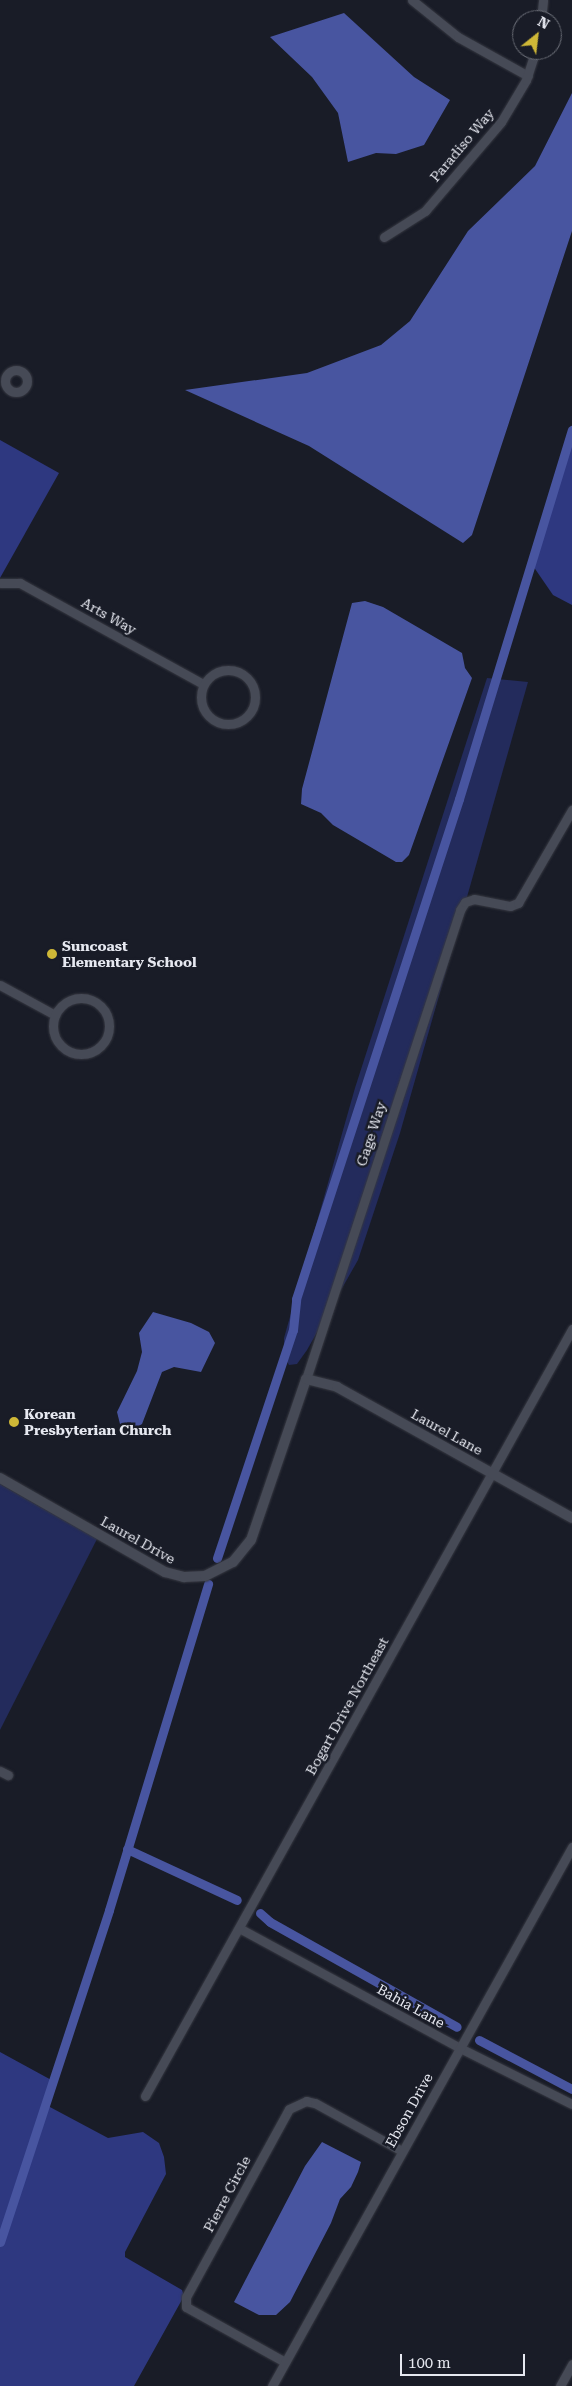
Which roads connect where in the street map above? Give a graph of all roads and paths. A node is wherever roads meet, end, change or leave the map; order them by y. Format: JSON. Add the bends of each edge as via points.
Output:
{"nodes":[{"id":1,"x":412,"y":0,"type":"edge"},
{"id":2,"x":533,"y":60,"type":"edge"},
{"id":3,"x":528,"y":76,"type":"junction"},
{"id":4,"x":384,"y":236,"type":"dead end"},
{"id":5,"x":0,"y":583,"type":"edge"},
{"id":6,"x":203,"y":684,"type":"junction"},
{"id":7,"x":572,"y":810,"type":"edge"},
{"id":8,"x":0,"y":985,"type":"edge"},
{"id":9,"x":55,"y":1015,"type":"junction"},
{"id":10,"x":572,"y":1329,"type":"edge"},
{"id":11,"x":306,"y":1379,"type":"junction"},
{"id":12,"x":491,"y":1472,"type":"junction"},
{"id":13,"x":0,"y":1478,"type":"edge"},
{"id":14,"x":572,"y":1518,"type":"edge"},
{"id":15,"x":255,"y":1530,"type":"joint"},
{"id":16,"x":572,"y":1847,"type":"edge"},
{"id":17,"x":239,"y":1928,"type":"junction"},
{"id":18,"x":460,"y":2048,"type":"junction"},
{"id":19,"x":145,"y":2096,"type":"dead end"},
{"id":20,"x":572,"y":2104,"type":"edge"},
{"id":21,"x":402,"y":2151,"type":"junction"},
{"id":22,"x":285,"y":2362,"type":"junction"},
{"id":23,"x":572,"y":2364,"type":"edge"},
{"id":24,"x":272,"y":2386,"type":"edge"},
{"id":25,"x":560,"y":2386,"type":"edge"}],
"edges":[{"from":1,"to":3,"type":"street","via":[[458,37]]},
{"from":2,"to":3,"type":"street","name":"Paradiso Way"},
{"from":3,"to":4,"type":"street","name":"Paradiso Way","via":[[501,122],[425,211]]},
{"from":5,"to":6,"type":"street","name":"Arts Way","via":[[20,583]]},
{"from":6,"to":6,"type":"street","via":[[215,672],[240,672],[255,692],[253,709],[233,724],[215,722],[200,701]]},
{"from":7,"to":11,"type":"street","name":"Gage Way","via":[[518,903],[510,906],[474,899],[465,902],[460,910]]},
{"from":8,"to":9,"type":"street"},
{"from":9,"to":9,"type":"street","via":[[54,1034],[59,1043],[75,1053],[94,1051],[107,1037],[109,1028],[105,1011],[92,1000],[74,998]]},
{"from":10,"to":12,"type":"street","name":"Bogart Drive Northeast"},
{"from":11,"to":12,"type":"street","name":"Laurel Lane","via":[[337,1387]]},
{"from":11,"to":15,"type":"street","name":"Gage Way"},
{"from":12,"to":14,"type":"street","name":"Laurel Lane"},
{"from":12,"to":17,"type":"street","name":"Bogart Drive Northeast"},
{"from":13,"to":15,"type":"street","name":"Laurel Drive","via":[[165,1572],[184,1577],[206,1576],[225,1568],[247,1547]]},
{"from":16,"to":18,"type":"street","name":"Ebson Drive"},
{"from":17,"to":18,"type":"street","name":"Bahia Lane"},
{"from":17,"to":19,"type":"street","name":"Bogart Drive Northeast"},
{"from":18,"to":20,"type":"street","name":"Bahia Lane"},
{"from":18,"to":21,"type":"street","name":"Ebson Drive"},
{"from":21,"to":22,"type":"street","name":"Ebson Drive"},
{"from":21,"to":22,"type":"street","name":"Pierre Circle","via":[[315,2103],[306,2101],[289,2109],[186,2297],[186,2307]]},
{"from":22,"to":24,"type":"street","name":"Ebson Drive"},
{"from":23,"to":25,"type":"street"}]}
